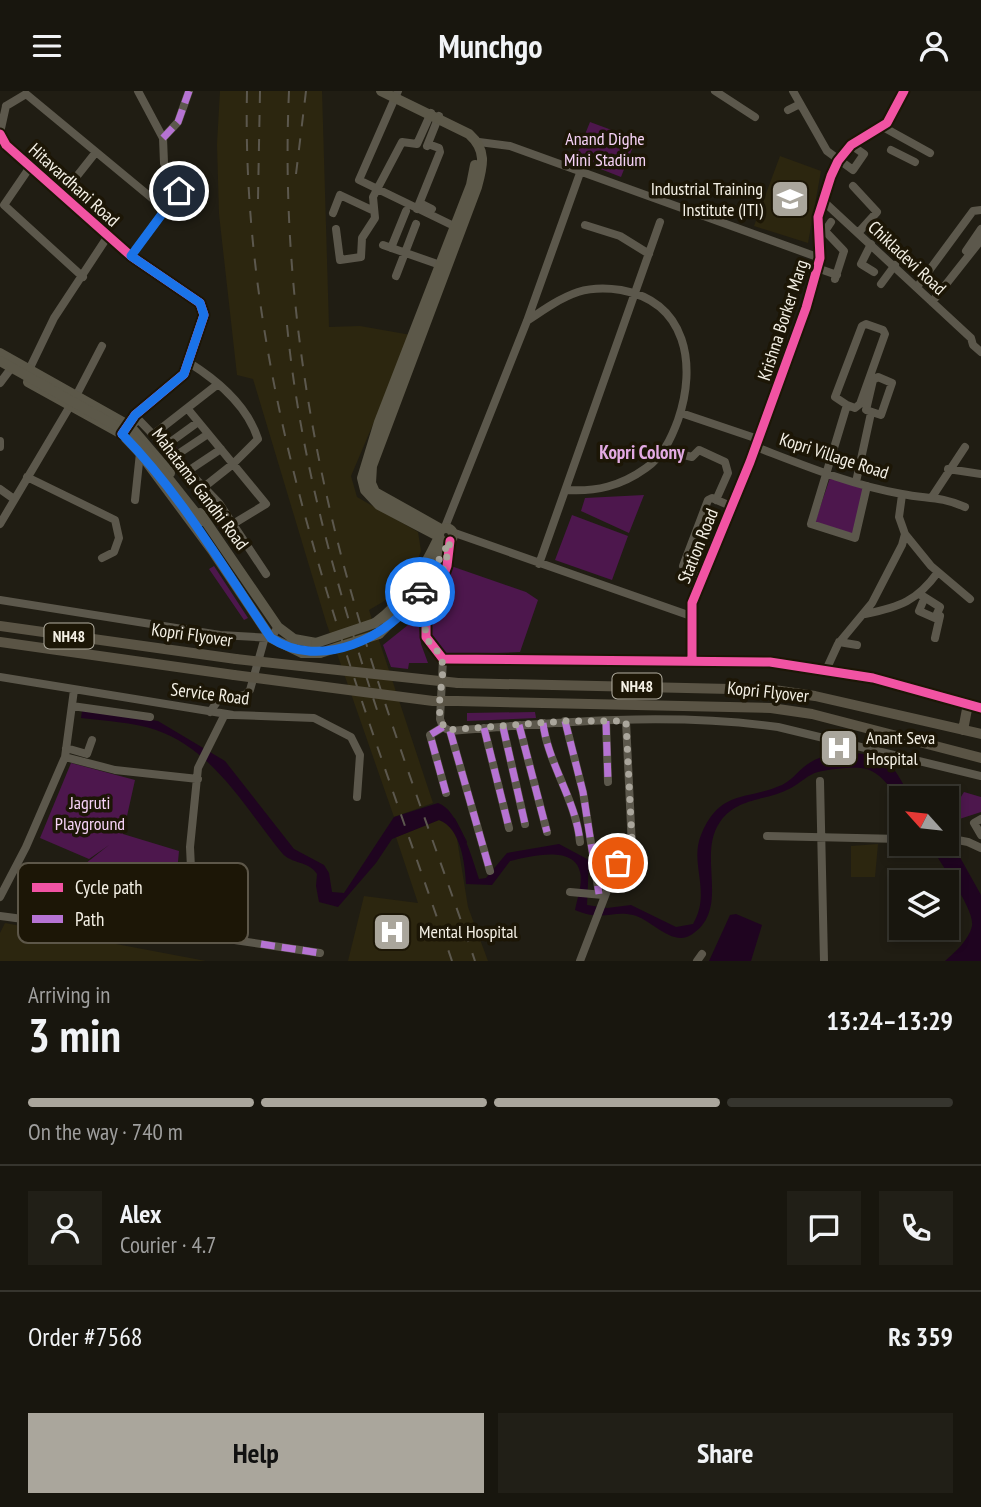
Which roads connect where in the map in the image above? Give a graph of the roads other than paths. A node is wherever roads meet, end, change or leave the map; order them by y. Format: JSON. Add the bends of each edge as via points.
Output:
{"nodes":[{"id":1,"x":138,"y":91,"type":"edge"},
{"id":2,"x":189,"y":91,"type":"edge"},
{"id":3,"x":381,"y":91,"type":"edge"},
{"id":4,"x":708,"y":91,"type":"edge"},
{"id":5,"x":714,"y":91,"type":"edge"},
{"id":6,"x":793,"y":91,"type":"edge"},
{"id":7,"x":904,"y":91,"type":"edge"},
{"id":8,"x":397,"y":94,"type":"edge"},
{"id":9,"x":3,"y":104,"type":"edge"},
{"id":10,"x":800,"y":104,"type":"junction"},
{"id":11,"x":788,"y":110,"type":"dead end"},
{"id":12,"x":435,"y":115,"type":"junction"},
{"id":13,"x":755,"y":117,"type":"dead end"},
{"id":14,"x":883,"y":127,"type":"junction"},
{"id":15,"x":0,"y":134,"type":"edge"},
{"id":16,"x":163,"y":138,"type":"junction"},
{"id":17,"x":479,"y":142,"type":"junction"},
{"id":18,"x":851,"y":145,"type":"junction"},
{"id":19,"x":916,"y":145,"type":"junction"},
{"id":20,"x":891,"y":150,"type":"dead end"},
{"id":21,"x":96,"y":152,"type":"junction"},
{"id":22,"x":930,"y":153,"type":"dead end"},
{"id":23,"x":838,"y":161,"type":"junction"},
{"id":24,"x":30,"y":167,"type":"junction"},
{"id":25,"x":580,"y":173,"type":"junction"},
{"id":26,"x":853,"y":186,"type":"dead end"},
{"id":27,"x":377,"y":190,"type":"junction"},
{"id":28,"x":62,"y":195,"type":"junction"},
{"id":29,"x":822,"y":200,"type":"junction"},
{"id":30,"x":418,"y":206,"type":"junction"},
{"id":31,"x":164,"y":209,"type":"junction"},
{"id":32,"x":432,"y":209,"type":"dead end"},
{"id":33,"x":981,"y":209,"type":"edge"},
{"id":34,"x":374,"y":211,"type":"junction"},
{"id":35,"x":406,"y":211,"type":"dead end"},
{"id":36,"x":968,"y":211,"type":"dead end"},
{"id":37,"x":333,"y":213,"type":"dead end"},
{"id":38,"x":660,"y":222,"type":"dead end"},
{"id":39,"x":831,"y":222,"type":"dead end"},
{"id":40,"x":416,"y":224,"type":"dead end"},
{"id":41,"x":585,"y":225,"type":"dead end"},
{"id":42,"x":458,"y":227,"type":"junction"},
{"id":43,"x":336,"y":229,"type":"dead end"},
{"id":44,"x":981,"y":229,"type":"edge"},
{"id":45,"x":821,"y":230,"type":"junction"},
{"id":46,"x":858,"y":233,"type":"junction"},
{"id":47,"x":108,"y":236,"type":"junction"},
{"id":48,"x":981,"y":240,"type":"edge"},
{"id":49,"x":871,"y":244,"type":"junction"},
{"id":50,"x":966,"y":251,"type":"dead end"},
{"id":51,"x":405,"y":253,"type":"junction"},
{"id":52,"x":649,"y":254,"type":"junction"},
{"id":53,"x":131,"y":256,"type":"junction"},
{"id":54,"x":820,"y":258,"type":"junction"},
{"id":55,"x":895,"y":265,"type":"junction"},
{"id":56,"x":443,"y":266,"type":"junction"},
{"id":57,"x":817,"y":268,"type":"junction"},
{"id":58,"x":874,"y":272,"type":"dead end"},
{"id":59,"x":396,"y":276,"type":"dead end"},
{"id":60,"x":83,"y":277,"type":"junction"},
{"id":61,"x":881,"y":284,"type":"dead end"},
{"id":62,"x":916,"y":285,"type":"junction"},
{"id":63,"x":636,"y":293,"type":"junction"},
{"id":64,"x":934,"y":307,"type":"junction"},
{"id":65,"x":527,"y":321,"type":"junction"},
{"id":66,"x":971,"y":338,"type":"junction"},
{"id":67,"x":981,"y":343,"type":"edge"},
{"id":68,"x":102,"y":346,"type":"dead end"},
{"id":69,"x":981,"y":352,"type":"edge"},
{"id":70,"x":0,"y":353,"type":"edge"},
{"id":71,"x":188,"y":362,"type":"junction"},
{"id":72,"x":29,"y":369,"type":"junction"},
{"id":73,"x":2,"y":371,"type":"edge"},
{"id":74,"x":26,"y":381,"type":"junction"},
{"id":75,"x":218,"y":384,"type":"junction"},
{"id":76,"x":76,"y":396,"type":"junction"},
{"id":77,"x":847,"y":404,"type":"junction"},
{"id":78,"x":70,"y":406,"type":"junction"},
{"id":79,"x":187,"y":408,"type":"junction"},
{"id":80,"x":681,"y":413,"type":"junction"},
{"id":81,"x":871,"y":413,"type":"junction"},
{"id":82,"x":198,"y":422,"type":"junction"},
{"id":83,"x":131,"y":426,"type":"junction"},
{"id":84,"x":122,"y":434,"type":"junction"},
{"id":85,"x":154,"y":434,"type":"junction"},
{"id":86,"x":208,"y":434,"type":"junction"},
{"id":87,"x":0,"y":441,"type":"edge"},
{"id":88,"x":757,"y":443,"type":"junction"},
{"id":89,"x":165,"y":446,"type":"junction"},
{"id":90,"x":0,"y":447,"type":"edge"},
{"id":91,"x":965,"y":447,"type":"dead end"},
{"id":92,"x":220,"y":449,"type":"junction"},
{"id":93,"x":140,"y":453,"type":"junction"},
{"id":94,"x":680,"y":454,"type":"dead end"},
{"id":95,"x":175,"y":456,"type":"junction"},
{"id":96,"x":233,"y":464,"type":"junction"},
{"id":97,"x":948,"y":469,"type":"junction"},
{"id":98,"x":188,"y":471,"type":"junction"},
{"id":99,"x":827,"y":474,"type":"junction"},
{"id":100,"x":981,"y":474,"type":"edge"},
{"id":101,"x":27,"y":477,"type":"junction"},
{"id":102,"x":856,"y":482,"type":"junction"},
{"id":103,"x":867,"y":486,"type":"junction"},
{"id":104,"x":204,"y":487,"type":"junction"},
{"id":105,"x":0,"y":489,"type":"edge"},
{"id":106,"x":566,"y":490,"type":"junction"},
{"id":107,"x":902,"y":495,"type":"junction"},
{"id":108,"x":932,"y":497,"type":"junction"},
{"id":109,"x":14,"y":499,"type":"junction"},
{"id":110,"x":135,"y":500,"type":"dead end"},
{"id":111,"x":716,"y":500,"type":"junction"},
{"id":112,"x":733,"y":507,"type":"junction"},
{"id":113,"x":965,"y":507,"type":"dead end"},
{"id":114,"x":0,"y":524,"type":"edge"},
{"id":115,"x":203,"y":524,"type":"junction"},
{"id":116,"x":233,"y":524,"type":"junction"},
{"id":117,"x":905,"y":534,"type":"junction"},
{"id":118,"x":445,"y":535,"type":"junction"},
{"id":119,"x":223,"y":542,"type":"junction"},
{"id":120,"x":212,"y":550,"type":"junction"},
{"id":121,"x":102,"y":558,"type":"dead end"},
{"id":122,"x":539,"y":564,"type":"junction"},
{"id":123,"x":710,"y":566,"type":"junction"},
{"id":124,"x":938,"y":572,"type":"junction"},
{"id":125,"x":266,"y":574,"type":"dead end"},
{"id":126,"x":703,"y":577,"type":"junction"},
{"id":127,"x":923,"y":595,"type":"junction"},
{"id":128,"x":970,"y":599,"type":"dead end"},
{"id":129,"x":0,"y":600,"type":"edge"},
{"id":130,"x":692,"y":613,"type":"junction"},
{"id":131,"x":865,"y":614,"type":"junction"},
{"id":132,"x":856,"y":624,"type":"junction"},
{"id":133,"x":0,"y":626,"type":"edge"},
{"id":134,"x":278,"y":628,"type":"junction"},
{"id":135,"x":865,"y":628,"type":"dead end"},
{"id":136,"x":268,"y":638,"type":"junction"},
{"id":137,"x":934,"y":638,"type":"dead end"},
{"id":138,"x":0,"y":642,"type":"edge"},
{"id":139,"x":839,"y":642,"type":"junction"},
{"id":140,"x":857,"y":645,"type":"dead end"},
{"id":141,"x":318,"y":648,"type":"junction"},
{"id":142,"x":443,"y":659,"type":"junction"},
{"id":143,"x":692,"y":659,"type":"junction"},
{"id":144,"x":826,"y":670,"type":"junction"},
{"id":145,"x":0,"y":677,"type":"edge"},
{"id":146,"x":74,"y":689,"type":"junction"},
{"id":147,"x":968,"y":704,"type":"junction"},
{"id":148,"x":72,"y":706,"type":"junction"},
{"id":149,"x":981,"y":708,"type":"edge"},
{"id":150,"x":210,"y":712,"type":"junction"},
{"id":151,"x":225,"y":714,"type":"junction"},
{"id":152,"x":150,"y":717,"type":"dead end"},
{"id":153,"x":565,"y":721,"type":"junction"},
{"id":154,"x":606,"y":721,"type":"junction"},
{"id":155,"x":626,"y":721,"type":"junction"},
{"id":156,"x":543,"y":723,"type":"junction"},
{"id":157,"x":519,"y":725,"type":"junction"},
{"id":158,"x":503,"y":727,"type":"junction"},
{"id":159,"x":484,"y":728,"type":"junction"},
{"id":160,"x":447,"y":729,"type":"junction"},
{"id":161,"x":963,"y":730,"type":"junction"},
{"id":162,"x":981,"y":734,"type":"edge"},
{"id":163,"x":92,"y":740,"type":"dead end"},
{"id":164,"x":65,"y":753,"type":"junction"},
{"id":165,"x":981,"y":758,"type":"edge"},
{"id":166,"x":981,"y":776,"type":"edge"},
{"id":167,"x":198,"y":779,"type":"junction"},
{"id":168,"x":820,"y":781,"type":"dead end"},
{"id":169,"x":608,"y":782,"type":"dead end"},
{"id":170,"x":446,"y":793,"type":"dead end"},
{"id":171,"x":357,"y":797,"type":"dead end"},
{"id":172,"x":981,"y":819,"type":"edge"},
{"id":173,"x":525,"y":824,"type":"dead end"},
{"id":174,"x":509,"y":828,"type":"dead end"},
{"id":175,"x":547,"y":832,"type":"dead end"},
{"id":176,"x":981,"y":835,"type":"edge"},
{"id":177,"x":767,"y":836,"type":"dead end"},
{"id":178,"x":821,"y":836,"type":"junction"},
{"id":179,"x":889,"y":839,"type":"edge"},
{"id":180,"x":959,"y":841,"type":"edge"},
{"id":181,"x":580,"y":842,"type":"dead end"},
{"id":182,"x":981,"y":848,"type":"edge"},
{"id":183,"x":191,"y":863,"type":"edge"},
{"id":184,"x":490,"y":871,"type":"dead end"},
{"id":185,"x":570,"y":892,"type":"dead end"},
{"id":186,"x":603,"y":895,"type":"junction"},
{"id":187,"x":0,"y":897,"type":"edge"},
{"id":188,"x":0,"y":916,"type":"edge"},
{"id":189,"x":18,"y":918,"type":"edge"},
{"id":190,"x":248,"y":942,"type":"edge"},
{"id":191,"x":320,"y":953,"type":"dead end"},
{"id":192,"x":580,"y":961,"type":"edge"},
{"id":193,"x":824,"y":961,"type":"edge"}],
"edges":[{"from":1,"to":16,"type":"street"},
{"from":2,"to":16,"type":"street","via":[[178,122]]},
{"from":3,"to":8,"type":"main road"},
{"from":4,"to":5,"type":"street"},
{"from":5,"to":13,"type":"street"},
{"from":6,"to":10,"type":"street"},
{"from":7,"to":14,"type":"street"},
{"from":8,"to":12,"type":"main road"},
{"from":8,"to":27,"type":"street","via":[[360,178]]},
{"from":9,"to":15,"type":"street","name":"Hitavardhani Road"},
{"from":9,"to":21,"type":"street","via":[[26,94]]},
{"from":10,"to":11,"type":"street"},
{"from":10,"to":23,"type":"street","via":[[822,144]]},
{"from":12,"to":17,"type":"main road"},
{"from":12,"to":27,"type":"street","via":[[417,145],[402,142]]},
{"from":12,"to":30,"type":"street","via":[[428,145],[440,150]]},
{"from":14,"to":18,"type":"street"},
{"from":14,"to":19,"type":"street"},
{"from":15,"to":24,"type":"street","name":"Hitavardhani Road"},
{"from":16,"to":31,"type":"street","via":[[164,163],[179,191]]},
{"from":17,"to":25,"type":"street","via":[[499,143]]},
{"from":17,"to":42,"type":"main road","via":[[474,186]]},
{"from":18,"to":23,"type":"street","name":"Krishna Borker Marg"},
{"from":18,"to":23,"type":"street","via":[[864,154],[854,170]]},
{"from":19,"to":20,"type":"street","via":[[911,161]]},
{"from":19,"to":22,"type":"street"},
{"from":21,"to":28,"type":"street"},
{"from":21,"to":31,"type":"street"},
{"from":23,"to":29,"type":"street","name":"Krishna Borker Marg"},
{"from":24,"to":28,"type":"street","name":"Hitavardhani Road"},
{"from":24,"to":60,"type":"street","via":[[4,205]]},
{"from":25,"to":54,"type":"street"},
{"from":25,"to":65,"type":"street"},
{"from":26,"to":46,"type":"street","via":[[877,212]]},
{"from":27,"to":30,"type":"street"},
{"from":27,"to":34,"type":"street","via":[[372,200]]},
{"from":28,"to":47,"type":"street","name":"Hitavardhani Road"},
{"from":29,"to":45,"type":"street","name":"Krishna Borker Marg"},
{"from":29,"to":46,"type":"street","name":"Chikladevi Road"},
{"from":30,"to":32,"type":"street"},
{"from":30,"to":42,"type":"street"},
{"from":31,"to":53,"type":"street"},
{"from":33,"to":62,"type":"street","via":[[973,211]]},
{"from":34,"to":37,"type":"street","via":[[340,195]]},
{"from":34,"to":43,"type":"street","via":[[373,225],[362,238],[360,258],[340,260]]},
{"from":35,"to":51,"type":"street","via":[[387,246]]},
{"from":36,"to":62,"type":"street"},
{"from":38,"to":52,"type":"street"},
{"from":39,"to":45,"type":"street"},
{"from":40,"to":51,"type":"street"},
{"from":41,"to":52,"type":"street","via":[[620,236]]},
{"from":42,"to":56,"type":"main road"},
{"from":44,"to":50,"type":"street"},
{"from":45,"to":54,"type":"street","name":"Krishna Borker Marg"},
{"from":45,"to":57,"type":"street","via":[[844,250],[836,277]]},
{"from":46,"to":49,"type":"street","name":"Chikladevi Road"},
{"from":47,"to":53,"type":"street","name":"Hitavardhani Road"},
{"from":47,"to":60,"type":"street"},
{"from":48,"to":64,"type":"street"},
{"from":49,"to":55,"type":"street","name":"Chikladevi Road"},
{"from":49,"to":58,"type":"street","via":[[861,264]]},
{"from":51,"to":56,"type":"street"},
{"from":51,"to":59,"type":"street"},
{"from":52,"to":63,"type":"street"},
{"from":53,"to":71,"type":"street","name":"Hitavardhani Road","via":[[200,303],[204,315]]},
{"from":54,"to":57,"type":"street","name":"Krishna Borker Marg"},
{"from":55,"to":61,"type":"street"},
{"from":55,"to":62,"type":"street","name":"Chikladevi Road"},
{"from":56,"to":118,"type":"main road","via":[[362,478],[365,490],[380,501]]},
{"from":57,"to":88,"type":"street","name":"Krishna Borker Marg"},
{"from":60,"to":72,"type":"street","via":[[54,319]]},
{"from":62,"to":64,"type":"street","name":"Chikladevi Road"},
{"from":63,"to":65,"type":"street","via":[[610,288],[579,292]]},
{"from":63,"to":80,"type":"street","via":[[662,309],[679,332],[688,358],[688,386]]},
{"from":63,"to":106,"type":"street"},
{"from":64,"to":66,"type":"street","name":"Chikladevi Road"},
{"from":65,"to":118,"type":"street"},
{"from":66,"to":67,"type":"street","name":"Chikladevi Road"},
{"from":66,"to":69,"type":"street","name":"Chikladevi Road"},
{"from":68,"to":76,"type":"street"},
{"from":70,"to":72,"type":"main road","name":"Mahatama Gandhi Road"},
{"from":71,"to":75,"type":"street"},
{"from":71,"to":83,"type":"street","name":"Hitavardhani Road","via":[[184,374],[135,415]]},
{"from":72,"to":74,"type":"street"},
{"from":72,"to":76,"type":"main road","name":"Mahatama Gandhi Road"},
{"from":73,"to":74,"type":"main road","name":"Mahatama Gandhi Road"},
{"from":73,"to":115,"type":"main road","bridge":true,"via":[[127,432]]},
{"from":74,"to":78,"type":"main road","name":"Mahatama Gandhi Road"},
{"from":75,"to":79,"type":"street"},
{"from":75,"to":96,"type":"street","via":[[247,416],[257,439]]},
{"from":76,"to":83,"type":"main road","name":"Mahatama Gandhi Road"},
{"from":77,"to":77,"type":"street","via":[[855,408],[860,404],[884,330],[862,326],[835,397]]},
{"from":77,"to":99,"type":"street"},
{"from":78,"to":84,"type":"main road","name":"Mahatama Gandhi Road"},
{"from":78,"to":101,"type":"street"},
{"from":79,"to":82,"type":"street"},
{"from":79,"to":85,"type":"street"},
{"from":80,"to":88,"type":"street","name":"Kopri Village Road"},
{"from":80,"to":106,"type":"street","via":[[670,443],[648,467],[621,484],[590,491]]},
{"from":81,"to":81,"type":"street","via":[[883,414],[891,380],[875,378],[866,409]]},
{"from":81,"to":102,"type":"street"},
{"from":82,"to":86,"type":"street"},
{"from":82,"to":89,"type":"street"},
{"from":83,"to":84,"type":"street","name":"Hitavardhani Road"},
{"from":83,"to":85,"type":"street","via":[[139,420]]},
{"from":83,"to":119,"type":"main road","name":"Mahatama Gandhi Road"},
{"from":84,"to":93,"type":"main road","name":"Mahatama Gandhi Road"},
{"from":85,"to":89,"type":"street"},
{"from":86,"to":92,"type":"street"},
{"from":86,"to":95,"type":"street"},
{"from":87,"to":90,"type":"street"},
{"from":88,"to":99,"type":"street","name":"Kopri Village Road"},
{"from":88,"to":112,"type":"street","name":"Station Road"},
{"from":89,"to":95,"type":"street"},
{"from":91,"to":97,"type":"street"},
{"from":92,"to":96,"type":"street"},
{"from":92,"to":98,"type":"street"},
{"from":93,"to":110,"type":"street"},
{"from":93,"to":120,"type":"main road","name":"Mahatama Gandhi Road"},
{"from":94,"to":111,"type":"street","via":[[690,458],[699,450],[724,462],[728,473]]},
{"from":95,"to":98,"type":"street"},
{"from":96,"to":104,"type":"street"},
{"from":96,"to":116,"type":"street","via":[[266,505]]},
{"from":97,"to":100,"type":"street"},
{"from":97,"to":108,"type":"street"},
{"from":98,"to":104,"type":"street"},
{"from":99,"to":102,"type":"street","name":"Kopri Village Road"},
{"from":99,"to":103,"type":"street","via":[[811,524],[855,538]]},
{"from":101,"to":109,"type":"street"},
{"from":101,"to":121,"type":"street","via":[[115,520],[119,538],[114,552]]},
{"from":102,"to":103,"type":"street","name":"Kopri Village Road"},
{"from":103,"to":107,"type":"street","name":"Kopri Village Road"},
{"from":104,"to":116,"type":"street"},
{"from":105,"to":109,"type":"street"},
{"from":106,"to":122,"type":"street"},
{"from":107,"to":108,"type":"street","name":"Kopri Village Road"},
{"from":107,"to":117,"type":"street","via":[[900,517]]},
{"from":108,"to":113,"type":"street","name":"Kopri Village Road"},
{"from":109,"to":114,"type":"street"},
{"from":111,"to":112,"type":"street"},
{"from":111,"to":126,"type":"street","via":[[708,500],[683,566]]},
{"from":112,"to":123,"type":"street","name":"Station Road"},
{"from":115,"to":119,"type":"main road"},
{"from":115,"to":120,"type":"main road"},
{"from":116,"to":125,"type":"street"},
{"from":117,"to":124,"type":"street"},
{"from":117,"to":131,"type":"street"},
{"from":118,"to":122,"type":"street"},
{"from":118,"to":141,"type":"main road","bridge":true,"via":[[418,595],[403,613],[377,628]]},
{"from":118,"to":142,"type":"street","via":[[447,566],[426,624],[426,637]]},
{"from":119,"to":134,"type":"main road","name":"Mahatama Gandhi Road"},
{"from":120,"to":136,"type":"main road","name":"Mahatama Gandhi Road"},
{"from":122,"to":130,"type":"street"},
{"from":123,"to":126,"type":"street","name":"Station Road"},
{"from":123,"to":130,"type":"street"},
{"from":124,"to":127,"type":"street"},
{"from":124,"to":128,"type":"street"},
{"from":126,"to":130,"type":"street","name":"Station Road"},
{"from":127,"to":131,"type":"street"},
{"from":127,"to":137,"type":"street","via":[[943,607]]},
{"from":129,"to":136,"type":"street","via":[[220,635]]},
{"from":130,"to":143,"type":"street","name":"Station Road"},
{"from":131,"to":132,"type":"street"},
{"from":132,"to":135,"type":"street"},
{"from":132,"to":139,"type":"street"},
{"from":133,"to":161,"type":"highway","name":"Kopri Flyover","number":"NH48","bridge":true,"via":[[328,671],[458,683],[774,690]]},
{"from":134,"to":136,"type":"street"},
{"from":134,"to":141,"type":"main road"},
{"from":136,"to":141,"type":"main road","via":[[302,653]]},
{"from":136,"to":150,"type":"street","via":[[250,690],[219,699]]},
{"from":138,"to":165,"type":"highway","name":"Kopri Flyover","number":"NH48","bridge":true,"via":[[433,701],[771,708],[812,714]]},
{"from":139,"to":140,"type":"street"},
{"from":139,"to":144,"type":"street"},
{"from":142,"to":143,"type":"street"},
{"from":142,"to":160,"type":"street","via":[[440,719]]},
{"from":143,"to":144,"type":"street"},
{"from":144,"to":147,"type":"street"},
{"from":145,"to":146,"type":"street","name":"Service Road"},
{"from":146,"to":148,"type":"street"},
{"from":146,"to":150,"type":"street","name":"Service Road"},
{"from":147,"to":149,"type":"street"},
{"from":147,"to":161,"type":"highway"},
{"from":148,"to":152,"type":"street"},
{"from":148,"to":164,"type":"street"},
{"from":150,"to":151,"type":"street","name":"Service Road"},
{"from":151,"to":167,"type":"street","via":[[201,758]]},
{"from":151,"to":171,"type":"street","name":"Service Road","via":[[314,718],[351,737],[360,755]]},
{"from":153,"to":154,"type":"street"},
{"from":153,"to":156,"type":"street"},
{"from":153,"to":186,"type":"street"},
{"from":154,"to":155,"type":"street"},
{"from":154,"to":169,"type":"street"},
{"from":155,"to":166,"type":"street","via":[[744,722]]},
{"from":155,"to":186,"type":"street","via":[[632,847],[618,863]]},
{"from":156,"to":157,"type":"street"},
{"from":156,"to":181,"type":"street"},
{"from":157,"to":158,"type":"street"},
{"from":157,"to":175,"type":"street"},
{"from":158,"to":159,"type":"street"},
{"from":158,"to":173,"type":"street"},
{"from":159,"to":160,"type":"street"},
{"from":159,"to":174,"type":"street"},
{"from":160,"to":170,"type":"street","via":[[430,735]]},
{"from":160,"to":184,"type":"street"},
{"from":161,"to":162,"type":"highway","number":"NH48"},
{"from":163,"to":164,"type":"street","via":[[87,754]]},
{"from":164,"to":167,"type":"street","via":[[116,770]]},
{"from":164,"to":187,"type":"street"},
{"from":167,"to":183,"type":"street"},
{"from":168,"to":178,"type":"street"},
{"from":172,"to":176,"type":"street","via":[[974,822]]},
{"from":177,"to":178,"type":"street"},
{"from":178,"to":179,"type":"street"},
{"from":178,"to":193,"type":"street"},
{"from":180,"to":182,"type":"street"},
{"from":185,"to":186,"type":"street"},
{"from":186,"to":192,"type":"street"},
{"from":188,"to":189,"type":"street"},
{"from":190,"to":191,"type":"street"}]}
